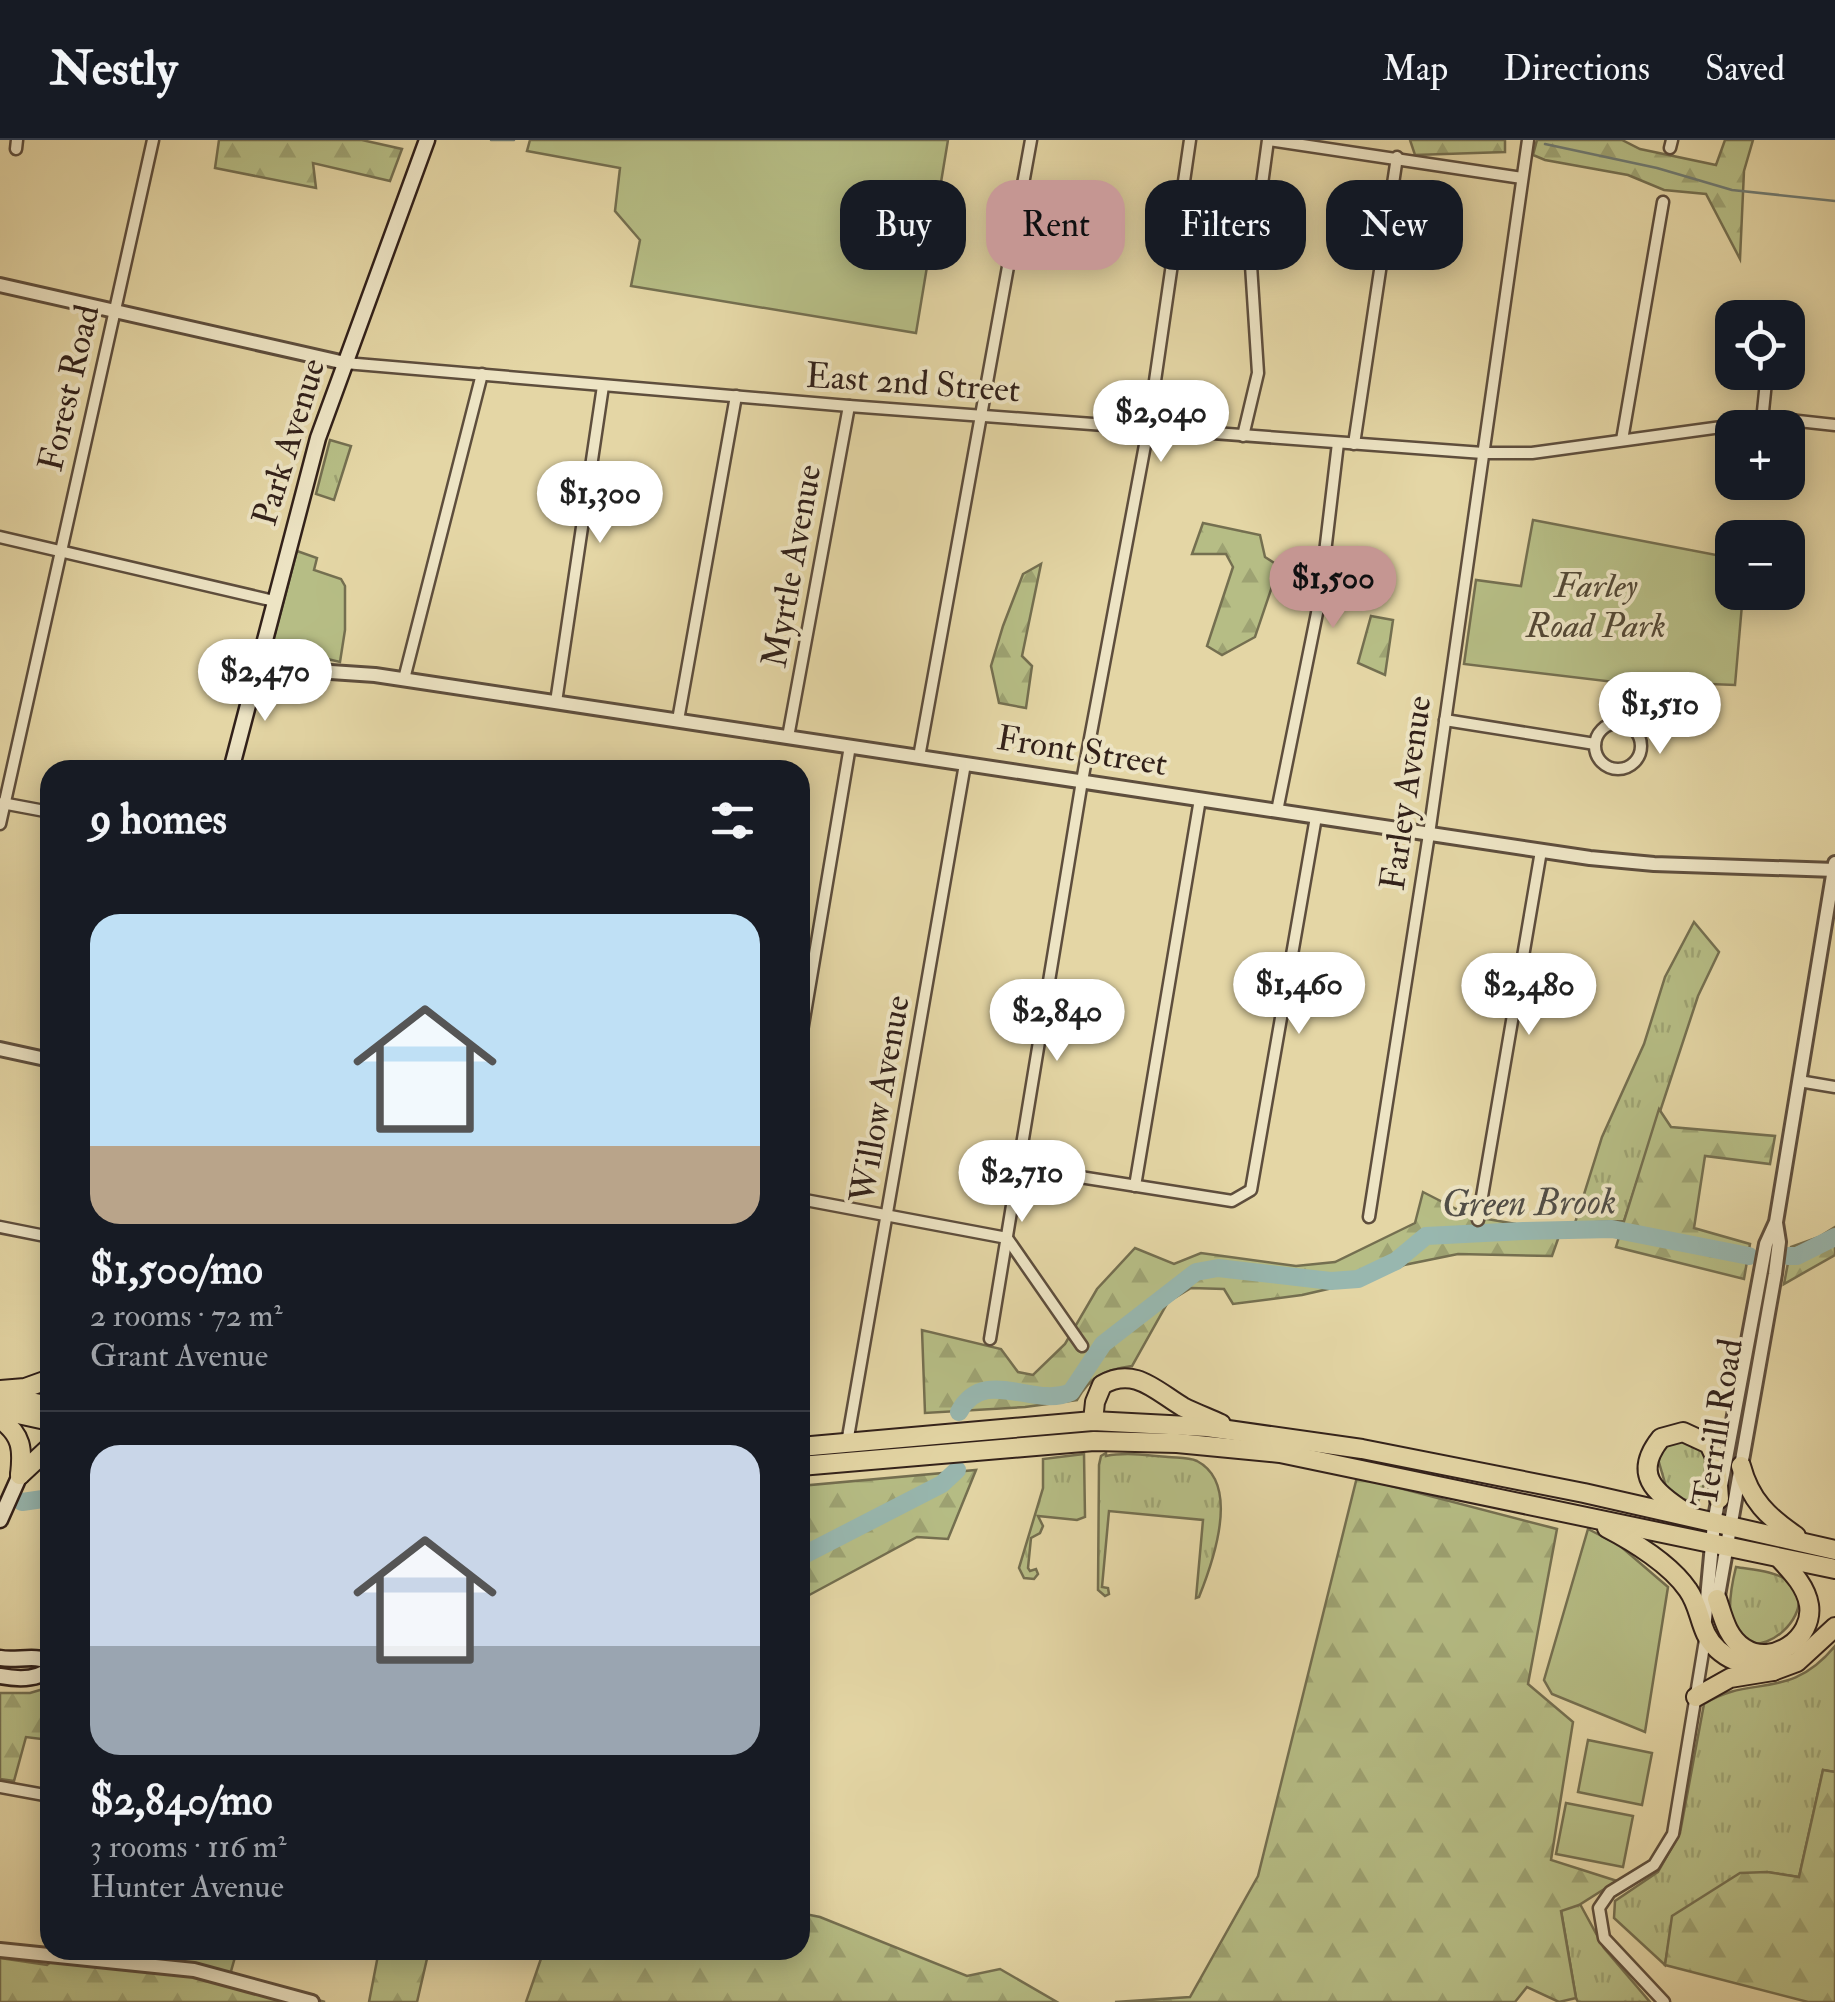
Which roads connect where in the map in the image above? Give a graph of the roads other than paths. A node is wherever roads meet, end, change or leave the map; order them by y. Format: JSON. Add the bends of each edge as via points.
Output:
{"nodes":[{"id":1,"x":153,"y":140,"type":"edge"},
{"id":2,"x":427,"y":140,"type":"edge"},
{"id":3,"x":1031,"y":140,"type":"edge"},
{"id":4,"x":1190,"y":140,"type":"edge"},
{"id":5,"x":1268,"y":140,"type":"edge"},
{"id":6,"x":1528,"y":140,"type":"edge"},
{"id":7,"x":1397,"y":157,"type":"junction"},
{"id":8,"x":1522,"y":178,"type":"junction"},
{"id":9,"x":1663,"y":202,"type":"dead end"},
{"id":10,"x":0,"y":285,"type":"edge"},
{"id":11,"x":114,"y":311,"type":"junction"},
{"id":12,"x":345,"y":363,"type":"junction"},
{"id":13,"x":482,"y":374,"type":"junction"},
{"id":14,"x":602,"y":386,"type":"junction"},
{"id":15,"x":736,"y":396,"type":"junction"},
{"id":16,"x":849,"y":406,"type":"junction"},
{"id":17,"x":982,"y":415,"type":"junction"},
{"id":18,"x":1805,"y":421,"type":"edge"},
{"id":19,"x":1835,"y":424,"type":"edge"},
{"id":20,"x":1715,"y":427,"type":"edge"},
{"id":21,"x":1148,"y":429,"type":"junction"},
{"id":22,"x":1244,"y":436,"type":"junction"},
{"id":23,"x":1622,"y":440,"type":"junction"},
{"id":24,"x":1338,"y":442,"type":"junction"},
{"id":25,"x":1354,"y":444,"type":"junction"},
{"id":26,"x":1483,"y":453,"type":"junction"},
{"id":27,"x":0,"y":537,"type":"edge"},
{"id":28,"x":61,"y":550,"type":"junction"},
{"id":29,"x":274,"y":601,"type":"junction"},
{"id":30,"x":262,"y":646,"type":"junction"},
{"id":31,"x":257,"y":667,"type":"junction"},
{"id":32,"x":324,"y":670,"type":"junction"},
{"id":33,"x":404,"y":679,"type":"junction"},
{"id":34,"x":556,"y":702,"type":"junction"},
{"id":35,"x":678,"y":720,"type":"junction"},
{"id":36,"x":1445,"y":720,"type":"junction"},
{"id":37,"x":788,"y":737,"type":"junction"},
{"id":38,"x":1595,"y":744,"type":"junction"},
{"id":39,"x":850,"y":746,"type":"junction"},
{"id":40,"x":920,"y":757,"type":"junction"},
{"id":41,"x":234,"y":760,"type":"edge"},
{"id":42,"x":964,"y":764,"type":"junction"},
{"id":43,"x":1082,"y":782,"type":"junction"},
{"id":44,"x":1200,"y":799,"type":"junction"},
{"id":45,"x":2,"y":803,"type":"edge"},
{"id":46,"x":40,"y":810,"type":"edge"},
{"id":47,"x":1277,"y":811,"type":"junction"},
{"id":48,"x":1316,"y":816,"type":"junction"},
{"id":49,"x":0,"y":824,"type":"edge"},
{"id":50,"x":1428,"y":834,"type":"junction"},
{"id":51,"x":1541,"y":850,"type":"junction"},
{"id":52,"x":1835,"y":868,"type":"edge"},
{"id":53,"x":810,"y":984,"type":"edge"},
{"id":54,"x":0,"y":1049,"type":"edge"},
{"id":55,"x":40,"y":1058,"type":"edge"},
{"id":56,"x":1799,"y":1081,"type":"junction"},
{"id":57,"x":1835,"y":1086,"type":"edge"},
{"id":58,"x":1080,"y":1177,"type":"dead end"},
{"id":59,"x":1135,"y":1186,"type":"junction"},
{"id":60,"x":810,"y":1200,"type":"edge"},
{"id":61,"x":889,"y":1215,"type":"junction"},
{"id":62,"x":1368,"y":1216,"type":"dead end"},
{"id":63,"x":1478,"y":1220,"type":"dead end"},
{"id":64,"x":0,"y":1227,"type":"edge"},
{"id":65,"x":40,"y":1235,"type":"edge"},
{"id":66,"x":1007,"y":1238,"type":"junction"},
{"id":67,"x":1768,"y":1275,"type":"junction"},
{"id":68,"x":990,"y":1339,"type":"dead end"},
{"id":69,"x":1082,"y":1346,"type":"dead end"},
{"id":70,"x":40,"y":1382,"type":"edge"},
{"id":71,"x":0,"y":1393,"type":"edge"},
{"id":72,"x":40,"y":1403,"type":"edge"},
{"id":73,"x":0,"y":1410,"type":"edge"},
{"id":74,"x":0,"y":1419,"type":"edge"},
{"id":75,"x":40,"y":1419,"type":"edge"},
{"id":76,"x":1094,"y":1421,"type":"junction"},
{"id":77,"x":1235,"y":1430,"type":"junction"},
{"id":78,"x":847,"y":1443,"type":"junction"},
{"id":79,"x":810,"y":1446,"type":"edge"},
{"id":80,"x":40,"y":1456,"type":"edge"},
{"id":81,"x":810,"y":1465,"type":"edge"},
{"id":82,"x":1742,"y":1466,"type":"junction"},
{"id":83,"x":20,"y":1475,"type":"junction"},
{"id":84,"x":1719,"y":1498,"type":"junction"},
{"id":85,"x":1588,"y":1518,"type":"junction"},
{"id":86,"x":1694,"y":1518,"type":"junction"},
{"id":87,"x":0,"y":1520,"type":"edge"},
{"id":88,"x":1723,"y":1524,"type":"junction"},
{"id":89,"x":1720,"y":1544,"type":"junction"},
{"id":90,"x":1809,"y":1544,"type":"junction"},
{"id":91,"x":1835,"y":1550,"type":"edge"},
{"id":92,"x":1779,"y":1557,"type":"junction"},
{"id":93,"x":1835,"y":1570,"type":"edge"},
{"id":94,"x":1717,"y":1600,"type":"junction"},
{"id":95,"x":1835,"y":1627,"type":"edge"},
{"id":96,"x":1706,"y":1633,"type":"junction"},
{"id":97,"x":40,"y":1657,"type":"edge"},
{"id":98,"x":0,"y":1658,"type":"edge"},
{"id":99,"x":1773,"y":1671,"type":"junction"},
{"id":100,"x":40,"y":1675,"type":"edge"},
{"id":101,"x":0,"y":1676,"type":"edge"},
{"id":102,"x":1696,"y":1697,"type":"junction"},
{"id":103,"x":0,"y":1788,"type":"edge"},
{"id":104,"x":40,"y":1794,"type":"edge"},
{"id":105,"x":0,"y":1950,"type":"edge"},
{"id":106,"x":40,"y":1954,"type":"edge"},
{"id":107,"x":101,"y":1960,"type":"edge"},
{"id":108,"x":312,"y":2002,"type":"edge"},
{"id":109,"x":1664,"y":2002,"type":"edge"}],
"edges":[{"from":1,"to":11,"type":"street","name":"Forest Road"},
{"from":2,"to":12,"type":"main road","name":"Park Avenue"},
{"from":3,"to":17,"type":"street"},
{"from":4,"to":21,"type":"street"},
{"from":5,"to":7,"type":"street"},
{"from":5,"to":22,"type":"street","via":[[1251,265],[1258,373]]},
{"from":6,"to":8,"type":"street","name":"Farley Avenue"},
{"from":7,"to":8,"type":"street"},
{"from":7,"to":25,"type":"street"},
{"from":8,"to":26,"type":"street","name":"Farley Avenue"},
{"from":9,"to":23,"type":"street"},
{"from":10,"to":11,"type":"street"},
{"from":11,"to":12,"type":"street"},
{"from":11,"to":28,"type":"street","name":"Forest Road"},
{"from":12,"to":13,"type":"street","name":"East 2nd Street"},
{"from":12,"to":29,"type":"main road","name":"Park Avenue"},
{"from":13,"to":14,"type":"street","name":"East 2nd Street"},
{"from":13,"to":33,"type":"street"},
{"from":14,"to":15,"type":"street","name":"East 2nd Street"},
{"from":14,"to":34,"type":"street"},
{"from":15,"to":16,"type":"street","name":"East 2nd Street"},
{"from":15,"to":35,"type":"street"},
{"from":16,"to":17,"type":"street","name":"East 2nd Street"},
{"from":16,"to":37,"type":"street","name":"Myrtle Avenue"},
{"from":17,"to":21,"type":"street","name":"East 2nd Street"},
{"from":17,"to":40,"type":"street"},
{"from":18,"to":19,"type":"street","name":"East 2nd Street"},
{"from":20,"to":23,"type":"street","name":"East 2nd Street"},
{"from":21,"to":22,"type":"street","name":"East 2nd Street"},
{"from":21,"to":43,"type":"street"},
{"from":22,"to":24,"type":"street","name":"East 2nd Street"},
{"from":23,"to":26,"type":"street","name":"East 2nd Street"},
{"from":24,"to":25,"type":"street","name":"East 2nd Street"},
{"from":24,"to":47,"type":"street","via":[[1318,603]]},
{"from":25,"to":26,"type":"street","name":"East 2nd Street"},
{"from":26,"to":36,"type":"street","name":"Farley Avenue"},
{"from":27,"to":28,"type":"street"},
{"from":28,"to":29,"type":"street"},
{"from":28,"to":45,"type":"street","name":"Forest Road"},
{"from":29,"to":30,"type":"main road","name":"Park Avenue"},
{"from":30,"to":31,"type":"main road","name":"Park Avenue"},
{"from":30,"to":32,"type":"street","name":"Front Street"},
{"from":31,"to":32,"type":"street","name":"Front Street"},
{"from":31,"to":41,"type":"main road","name":"Park Avenue"},
{"from":32,"to":33,"type":"street","name":"Front Street"},
{"from":33,"to":34,"type":"street","name":"Front Street"},
{"from":34,"to":35,"type":"street","name":"Front Street"},
{"from":35,"to":37,"type":"street","name":"Front Street"},
{"from":36,"to":38,"type":"street"},
{"from":36,"to":50,"type":"street","name":"Farley Avenue"},
{"from":37,"to":39,"type":"street","name":"Front Street"},
{"from":38,"to":38,"type":"street","via":[[1602,763],[1619,769],[1633,764],[1641,744],[1636,731],[1616,723],[1601,730]]},
{"from":39,"to":40,"type":"street","name":"Front Street"},
{"from":39,"to":53,"type":"street"},
{"from":40,"to":42,"type":"street","name":"Front Street"},
{"from":42,"to":43,"type":"street","name":"Front Street"},
{"from":42,"to":61,"type":"street","name":"Willow Avenue"},
{"from":43,"to":44,"type":"street","name":"Front Street"},
{"from":43,"to":66,"type":"street"},
{"from":44,"to":47,"type":"street","name":"Front Street"},
{"from":44,"to":59,"type":"street"},
{"from":45,"to":46,"type":"street"},
{"from":45,"to":49,"type":"street","name":"Forest Road"},
{"from":47,"to":48,"type":"street","name":"Front Street"},
{"from":48,"to":50,"type":"street","name":"Front Street"},
{"from":48,"to":59,"type":"street","via":[[1254,1184],[1240,1200]]},
{"from":50,"to":51,"type":"street","name":"Front Street"},
{"from":50,"to":62,"type":"street","name":"Farley Avenue"},
{"from":51,"to":52,"type":"street","name":"Front Street","via":[[1631,862]]},
{"from":51,"to":63,"type":"street"},
{"from":52,"to":56,"type":"street","name":"Terrill Road"},
{"from":54,"to":55,"type":"street"},
{"from":56,"to":57,"type":"street"},
{"from":56,"to":67,"type":"street","name":"Terrill Road"},
{"from":58,"to":59,"type":"street"},
{"from":60,"to":61,"type":"street"},
{"from":61,"to":66,"type":"street"},
{"from":61,"to":78,"type":"street","name":"Willow Avenue"},
{"from":64,"to":65,"type":"street"},
{"from":66,"to":68,"type":"street"},
{"from":66,"to":69,"type":"street"},
{"from":67,"to":82,"type":"street","name":"Terrill Road"},
{"from":67,"to":84,"type":"street","name":"Terrill Road"},
{"from":70,"to":71,"type":"highway"},
{"from":71,"to":72,"type":"highway"},
{"from":73,"to":75,"type":"highway"},
{"from":74,"to":83,"type":"highway","via":[[21,1444]]},
{"from":76,"to":77,"type":"highway"},
{"from":76,"to":77,"type":"highway","via":[[1102,1385],[1134,1378]]},
{"from":76,"to":78,"type":"highway"},
{"from":77,"to":86,"type":"highway","via":[[1362,1449]]},
{"from":78,"to":79,"type":"highway"},
{"from":80,"to":83,"type":"highway"},
{"from":81,"to":85,"type":"highway","via":[[1122,1441],[1280,1453]]},
{"from":82,"to":88,"type":"street","name":"Terrill Road"},
{"from":82,"to":90,"type":"highway","via":[[1763,1512]]},
{"from":83,"to":87,"type":"main road"},
{"from":84,"to":86,"type":"highway","via":[[1709,1444],[1683,1432],[1662,1438],[1649,1459],[1650,1484]]},
{"from":84,"to":88,"type":"street","name":"Terrill Road"},
{"from":85,"to":89,"type":"highway"},
{"from":85,"to":96,"type":"highway","via":[[1684,1584]]},
{"from":86,"to":88,"type":"highway"},
{"from":88,"to":89,"type":"street","name":"Terrill Road"},
{"from":88,"to":90,"type":"highway"},
{"from":89,"to":92,"type":"highway"},
{"from":89,"to":94,"type":"street","name":"Terrill Road"},
{"from":89,"to":96,"type":"street","name":"Terrill Road"},
{"from":90,"to":91,"type":"highway"},
{"from":92,"to":93,"type":"highway"},
{"from":92,"to":94,"type":"highway","via":[[1810,1607],[1806,1628],[1792,1644],[1764,1654],[1747,1650],[1728,1631]]},
{"from":94,"to":96,"type":"street","name":"Terrill Road"},
{"from":95,"to":99,"type":"highway","via":[[1808,1655]]},
{"from":96,"to":99,"type":"highway","via":[[1732,1660]]},
{"from":96,"to":102,"type":"street","name":"Terrill Road"},
{"from":97,"to":98,"type":"main road"},
{"from":99,"to":102,"type":"highway","via":[[1730,1678]]},
{"from":100,"to":101,"type":"main road"},
{"from":102,"to":109,"type":"street","name":"Terrill Road","via":[[1670,1844],[1599,1908],[1604,1938]]},
{"from":103,"to":104,"type":"street"},
{"from":105,"to":106,"type":"street"},
{"from":107,"to":108,"type":"street","via":[[181,1968]]}]}
